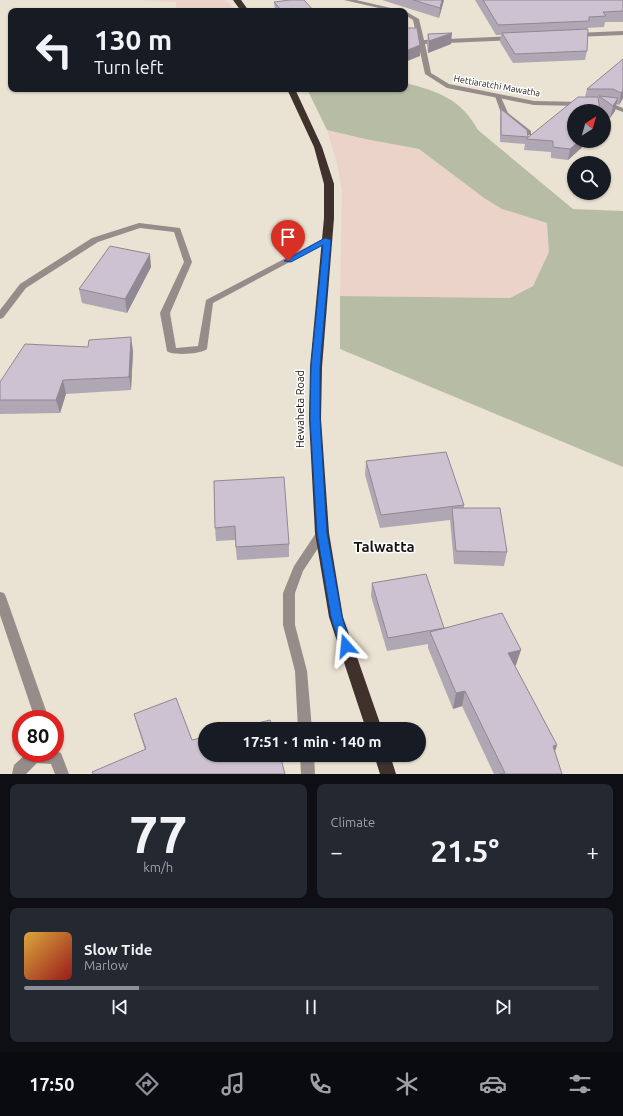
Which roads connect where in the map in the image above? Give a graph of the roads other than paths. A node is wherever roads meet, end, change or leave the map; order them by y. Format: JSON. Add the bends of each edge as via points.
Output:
{"nodes":[{"id":1,"x":237,"y":0,"type":"edge"},
{"id":2,"x":347,"y":0,"type":"edge"},
{"id":3,"x":244,"y":8,"type":"edge"},
{"id":4,"x":386,"y":8,"type":"edge"},
{"id":5,"x":408,"y":16,"type":"edge"},
{"id":6,"x":623,"y":33,"type":"edge"},
{"id":7,"x":568,"y":35,"type":"edge"},
{"id":8,"x":522,"y":37,"type":"edge"},
{"id":9,"x":420,"y":42,"type":"junction"},
{"id":10,"x":292,"y":92,"type":"edge"},
{"id":11,"x":498,"y":96,"type":"junction"},
{"id":12,"x":623,"y":110,"type":"edge"},
{"id":13,"x":528,"y":133,"type":"edge"},
{"id":14,"x":327,"y":240,"type":"junction"},
{"id":15,"x":0,"y":316,"type":"edge"},
{"id":16,"x":322,"y":533,"type":"junction"},
{"id":17,"x":0,"y":597,"type":"edge"},
{"id":18,"x":39,"y":710,"type":"edge"},
{"id":19,"x":305,"y":722,"type":"edge"},
{"id":20,"x":372,"y":722,"type":"edge"},
{"id":21,"x":28,"y":762,"type":"edge"},
{"id":22,"x":58,"y":762,"type":"edge"},
{"id":23,"x":307,"y":762,"type":"edge"},
{"id":24,"x":384,"y":762,"type":"edge"},
{"id":25,"x":19,"y":774,"type":"edge"},
{"id":26,"x":62,"y":774,"type":"edge"},
{"id":27,"x":308,"y":774,"type":"edge"},
{"id":28,"x":388,"y":774,"type":"edge"}],
"edges":[{"from":1,"to":3,"type":"highway"},
{"from":2,"to":4,"type":"street"},
{"from":5,"to":9,"type":"street","name":"Hettiaratchi Mawatha","via":[[416,20]]},
{"from":6,"to":7,"type":"street"},
{"from":8,"to":9,"type":"street"},
{"from":9,"to":11,"type":"street","name":"Hettiaratchi Mawatha","via":[[428,74],[447,86]]},
{"from":10,"to":14,"type":"highway","name":"Hewaheta Road","via":[[318,147],[329,184],[331,200]]},
{"from":11,"to":12,"type":"street","name":"Hettiaratchi Mawatha","via":[[534,103],[610,105]]},
{"from":11,"to":13,"type":"street","via":[[506,114]]},
{"from":14,"to":15,"type":"street","via":[[209,302],[202,349],[172,351],[165,313],[188,262],[177,230],[139,225],[95,240],[24,286]]},
{"from":14,"to":16,"type":"highway","name":"Hewaheta Road","via":[[316,367],[315,419]]},
{"from":16,"to":19,"type":"street","via":[[298,569],[289,594],[289,625],[301,671]]},
{"from":16,"to":20,"type":"highway","name":"Hewaheta Road","via":[[336,617]]},
{"from":17,"to":18,"type":"street"},
{"from":21,"to":25,"type":"street","via":[[19,770]]},
{"from":22,"to":26,"type":"street"},
{"from":23,"to":27,"type":"street"},
{"from":24,"to":28,"type":"highway"}]}
